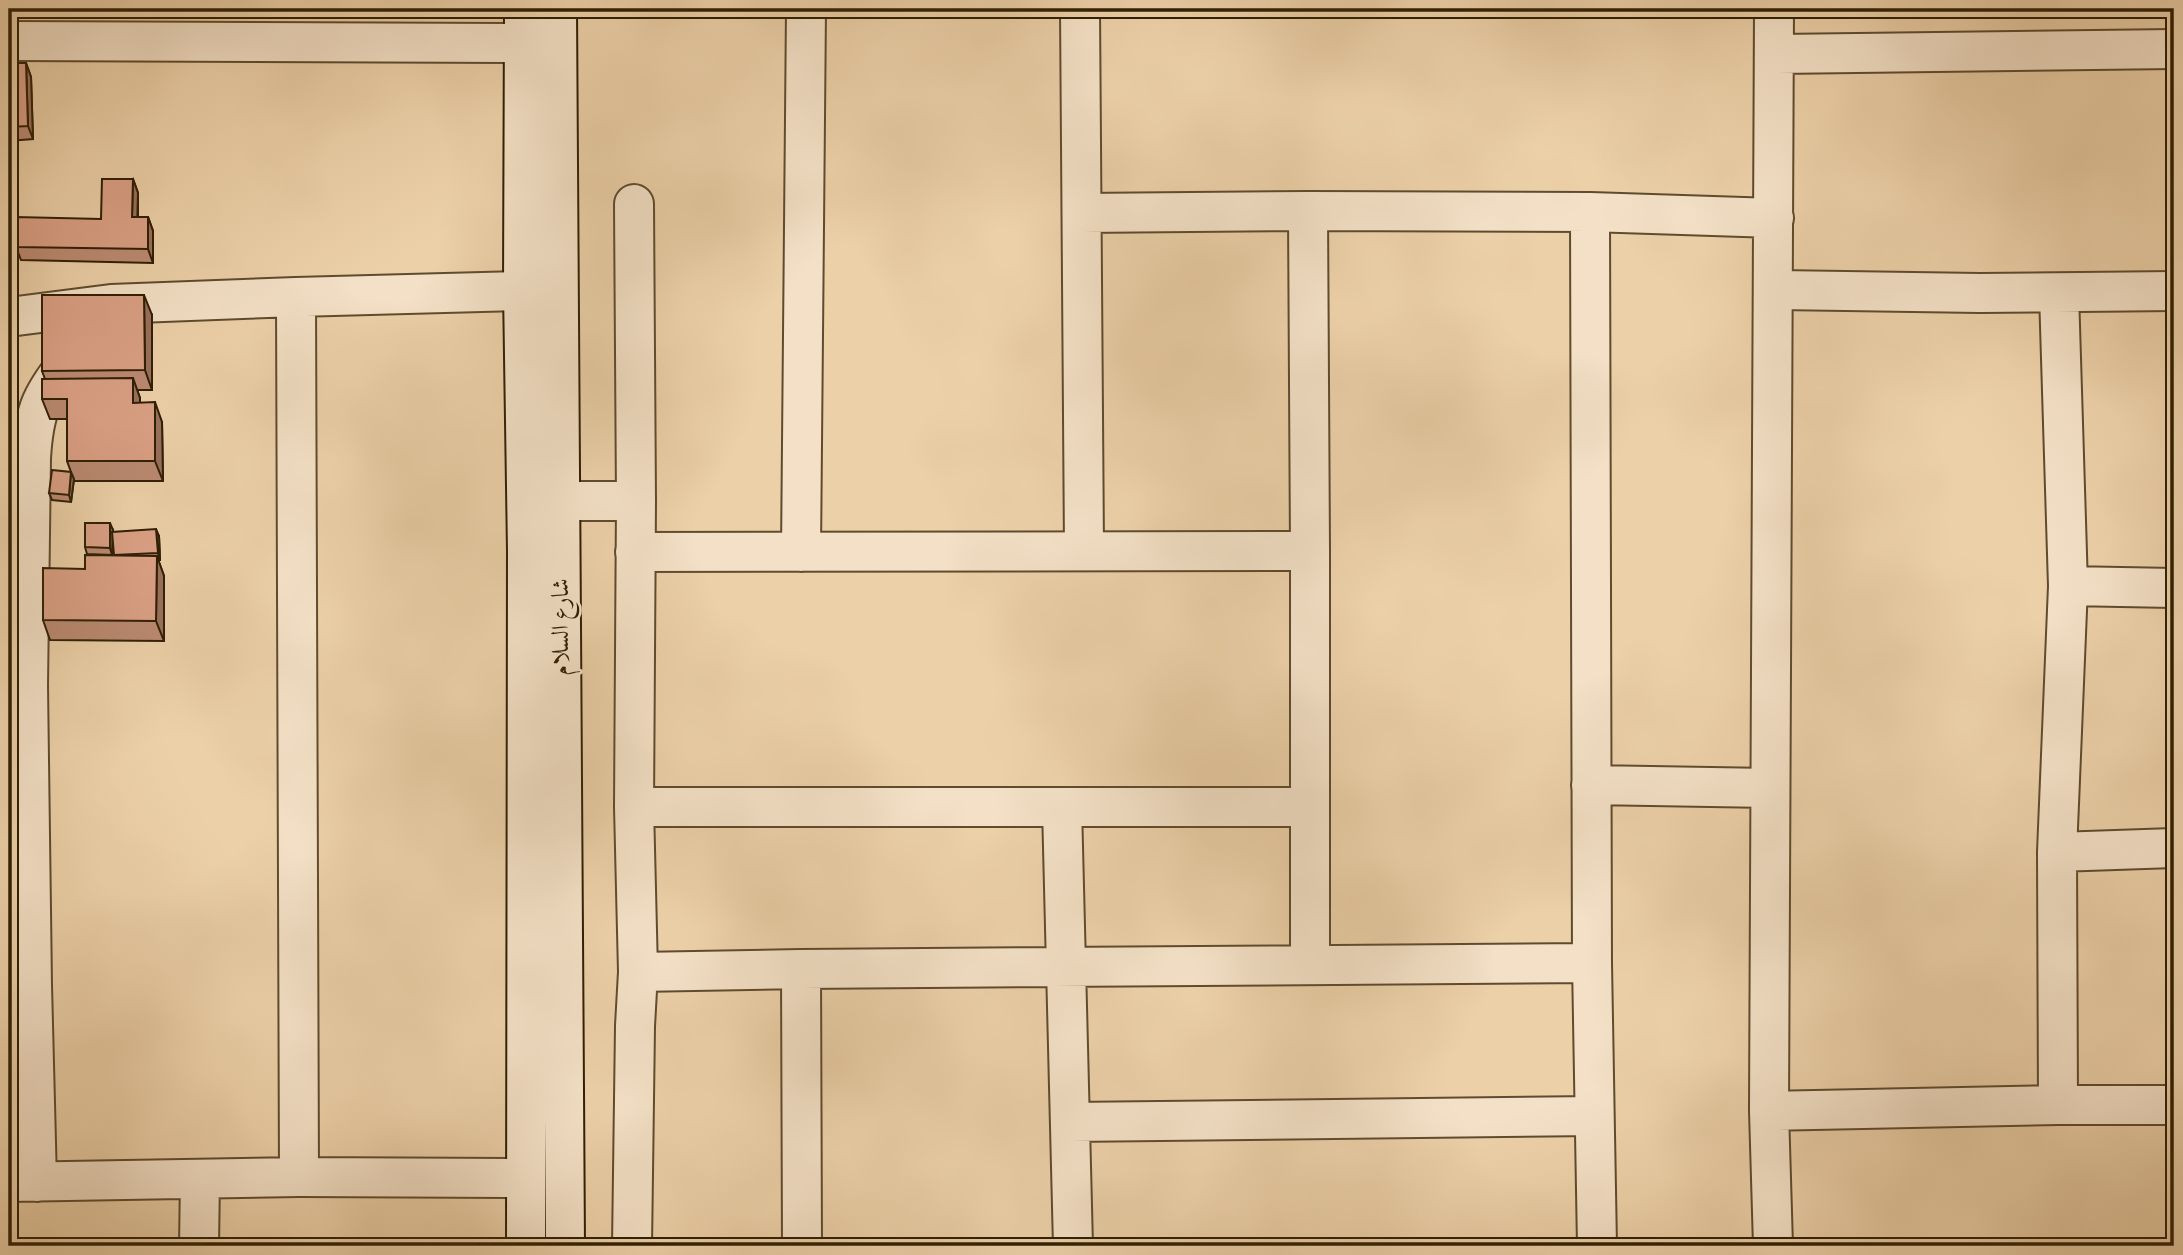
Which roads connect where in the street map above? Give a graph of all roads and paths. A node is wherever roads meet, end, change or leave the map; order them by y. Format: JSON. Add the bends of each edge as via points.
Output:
{"nodes":[{"id":1,"x":806,"y":9,"type":"edge"},
{"id":2,"x":1080,"y":9,"type":"edge"},
{"id":3,"x":1774,"y":9,"type":"edge"},
{"id":4,"x":540,"y":25,"type":"edge"},
{"id":5,"x":9,"y":41,"type":"edge"},
{"id":6,"x":2174,"y":48,"type":"edge"},
{"id":7,"x":1774,"y":54,"type":"junction"},
{"id":8,"x":634,"y":204,"type":"dead end"},
{"id":9,"x":1308,"y":211,"type":"junction"},
{"id":10,"x":1590,"y":212,"type":"junction"},
{"id":11,"x":1082,"y":213,"type":"junction"},
{"id":12,"x":1774,"y":218,"type":"junction"},
{"id":13,"x":541,"y":290,"type":"junction"},
{"id":14,"x":1774,"y":290,"type":"junction"},
{"id":15,"x":2174,"y":291,"type":"edge"},
{"id":16,"x":2059,"y":293,"type":"junction"},
{"id":17,"x":296,"y":298,"type":"junction"},
{"id":18,"x":111,"y":304,"type":"junction"},
{"id":19,"x":9,"y":317,"type":"edge"},
{"id":20,"x":543,"y":500,"type":"junction"},
{"id":21,"x":636,"y":501,"type":"junction"},
{"id":22,"x":1084,"y":550,"type":"junction"},
{"id":23,"x":1310,"y":551,"type":"junction"},
{"id":24,"x":635,"y":552,"type":"junction"},
{"id":25,"x":801,"y":552,"type":"junction"},
{"id":26,"x":2068,"y":586,"type":"junction"},
{"id":27,"x":2174,"y":588,"type":"edge"},
{"id":28,"x":18,"y":685,"type":"edge"},
{"id":29,"x":1591,"y":785,"type":"junction"},
{"id":30,"x":1770,"y":788,"type":"junction"},
{"id":31,"x":634,"y":807,"type":"junction"},
{"id":32,"x":1062,"y":807,"type":"junction"},
{"id":33,"x":1310,"y":807,"type":"junction"},
{"id":34,"x":2174,"y":848,"type":"edge"},
{"id":35,"x":2057,"y":852,"type":"junction"},
{"id":36,"x":20,"y":928,"type":"edge"},
{"id":37,"x":1592,"y":963,"type":"junction"},
{"id":38,"x":1310,"y":965,"type":"junction"},
{"id":39,"x":1067,"y":968,"type":"junction"},
{"id":40,"x":801,"y":969,"type":"junction"},
{"id":41,"x":638,"y":972,"type":"junction"},
{"id":42,"x":2058,"y":1105,"type":"junction"},
{"id":43,"x":2174,"y":1105,"type":"edge"},
{"id":44,"x":1769,"y":1111,"type":"junction"},
{"id":45,"x":1594,"y":1116,"type":"junction"},
{"id":46,"x":1070,"y":1122,"type":"junction"},
{"id":47,"x":299,"y":1177,"type":"junction"},
{"id":48,"x":526,"y":1178,"type":"junction"},
{"id":49,"x":200,"y":1179,"type":"junction"},
{"id":50,"x":23,"y":1182,"type":"edge"},
{"id":51,"x":199,"y":1246,"type":"edge"},
{"id":52,"x":526,"y":1246,"type":"edge"},
{"id":53,"x":565,"y":1246,"type":"edge"},
{"id":54,"x":632,"y":1246,"type":"edge"},
{"id":55,"x":802,"y":1246,"type":"edge"},
{"id":56,"x":1073,"y":1246,"type":"edge"},
{"id":57,"x":1597,"y":1246,"type":"edge"},
{"id":58,"x":1773,"y":1246,"type":"edge"}],
"edges":[{"from":1,"to":25,"type":"street"},
{"from":2,"to":11,"type":"street"},
{"from":3,"to":7,"type":"street"},
{"from":4,"to":5,"type":"street"},
{"from":4,"to":13,"type":"street","name":"شارع السلام"},
{"from":6,"to":7,"type":"street"},
{"from":7,"to":12,"type":"street"},
{"from":8,"to":21,"type":"street"},
{"from":9,"to":10,"type":"street"},
{"from":9,"to":11,"type":"street"},
{"from":9,"to":23,"type":"street"},
{"from":10,"to":12,"type":"street"},
{"from":10,"to":29,"type":"street"},
{"from":11,"to":22,"type":"street"},
{"from":12,"to":14,"type":"street"},
{"from":13,"to":17,"type":"street"},
{"from":13,"to":20,"type":"street","name":"شارع السلام"},
{"from":14,"to":16,"type":"street"},
{"from":14,"to":30,"type":"street"},
{"from":15,"to":16,"type":"street"},
{"from":16,"to":26,"type":"street"},
{"from":17,"to":18,"type":"street"},
{"from":17,"to":47,"type":"street"},
{"from":18,"to":19,"type":"street"},
{"from":18,"to":28,"type":"street","via":[[37,410]]},
{"from":20,"to":21,"type":"street"},
{"from":20,"to":48,"type":"street","name":"شارع السلام"},
{"from":20,"to":53,"type":"street","name":"شارع السلام"},
{"from":21,"to":24,"type":"street"},
{"from":22,"to":23,"type":"street"},
{"from":22,"to":25,"type":"street"},
{"from":23,"to":33,"type":"street"},
{"from":24,"to":25,"type":"street"},
{"from":24,"to":31,"type":"street"},
{"from":26,"to":27,"type":"street"},
{"from":26,"to":35,"type":"street"},
{"from":28,"to":36,"type":"street"},
{"from":29,"to":30,"type":"street"},
{"from":29,"to":37,"type":"street"},
{"from":30,"to":44,"type":"street"},
{"from":31,"to":32,"type":"street"},
{"from":31,"to":41,"type":"street"},
{"from":32,"to":33,"type":"street"},
{"from":32,"to":39,"type":"street"},
{"from":33,"to":38,"type":"street"},
{"from":34,"to":35,"type":"street"},
{"from":35,"to":42,"type":"street"},
{"from":36,"to":50,"type":"street"},
{"from":37,"to":38,"type":"street"},
{"from":37,"to":45,"type":"street"},
{"from":38,"to":39,"type":"street"},
{"from":39,"to":40,"type":"street"},
{"from":39,"to":46,"type":"street"},
{"from":40,"to":41,"type":"street"},
{"from":40,"to":55,"type":"street"},
{"from":41,"to":54,"type":"street"},
{"from":42,"to":43,"type":"street"},
{"from":42,"to":44,"type":"street"},
{"from":44,"to":58,"type":"street"},
{"from":45,"to":46,"type":"street"},
{"from":45,"to":57,"type":"street"},
{"from":46,"to":56,"type":"street"},
{"from":47,"to":48,"type":"street"},
{"from":47,"to":49,"type":"street"},
{"from":48,"to":52,"type":"street","name":"شارع السلام"},
{"from":49,"to":50,"type":"street"},
{"from":49,"to":51,"type":"street"}]}
